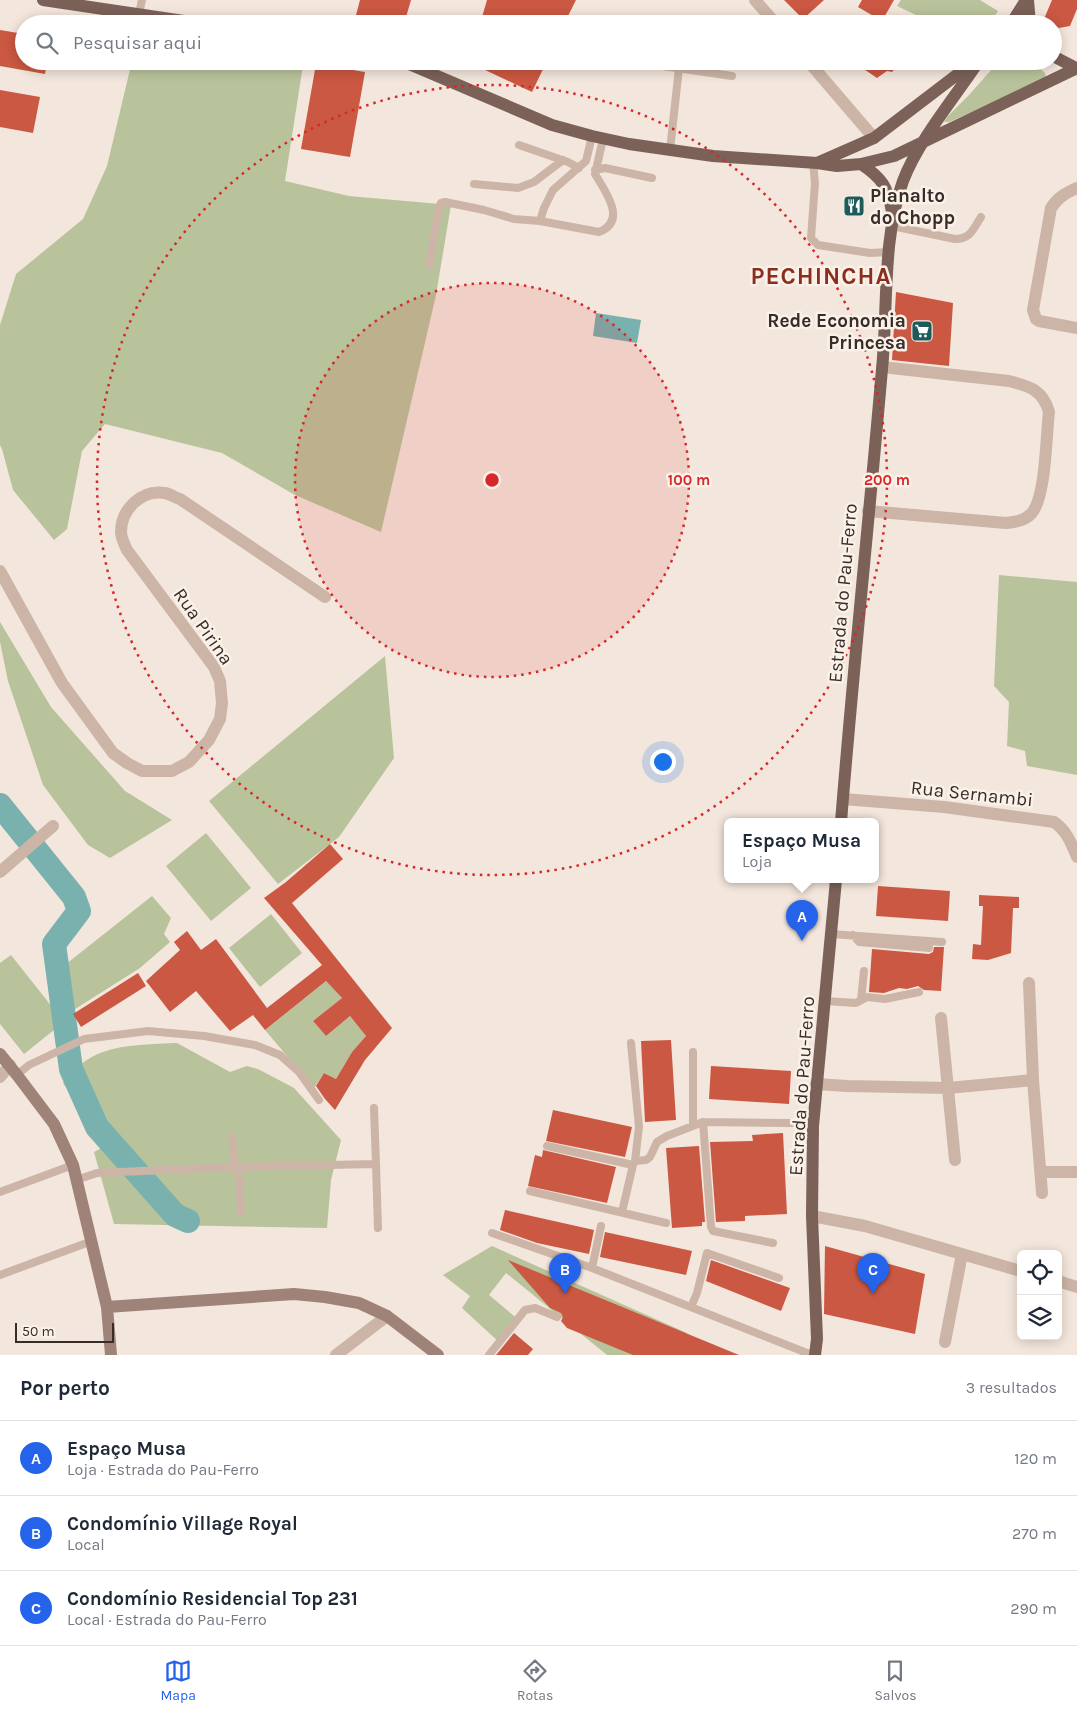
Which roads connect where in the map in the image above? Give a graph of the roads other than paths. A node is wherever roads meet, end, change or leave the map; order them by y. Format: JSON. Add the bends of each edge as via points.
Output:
{"nodes":[{"id":1,"x":142,"y":0,"type":"edge"},
{"id":2,"x":755,"y":0,"type":"edge"},
{"id":3,"x":1027,"y":0,"type":"edge"},
{"id":4,"x":50,"y":1,"type":"edge"},
{"id":5,"x":139,"y":14,"type":"junction"},
{"id":6,"x":146,"y":15,"type":"edge"},
{"id":7,"x":768,"y":15,"type":"edge"},
{"id":8,"x":1017,"y":15,"type":"edge"},
{"id":9,"x":1029,"y":15,"type":"edge"},
{"id":10,"x":1062,"y":61,"type":"edge"},
{"id":11,"x":1076,"y":68,"type":"edge"},
{"id":12,"x":423,"y":70,"type":"edge"},
{"id":13,"x":679,"y":70,"type":"edge"},
{"id":14,"x":692,"y":70,"type":"edge"},
{"id":15,"x":816,"y":70,"type":"edge"},
{"id":16,"x":963,"y":70,"type":"edge"},
{"id":17,"x":973,"y":70,"type":"edge"},
{"id":18,"x":732,"y":76,"type":"dead end"},
{"id":19,"x":598,"y":138,"type":"junction"},
{"id":20,"x":874,"y":138,"type":"junction"},
{"id":21,"x":922,"y":144,"type":"junction"},
{"id":22,"x":519,"y":145,"type":"dead end"},
{"id":23,"x":670,"y":150,"type":"junction"},
{"id":24,"x":563,"y":160,"type":"junction"},
{"id":25,"x":586,"y":161,"type":"junction"},
{"id":26,"x":815,"y":163,"type":"junction"},
{"id":27,"x":861,"y":164,"type":"junction"},
{"id":28,"x":596,"y":167,"type":"junction"},
{"id":29,"x":579,"y":168,"type":"junction"},
{"id":30,"x":652,"y":178,"type":"dead end"},
{"id":31,"x":474,"y":184,"type":"dead end"},
{"id":32,"x":1077,"y":188,"type":"edge"},
{"id":33,"x":981,"y":217,"type":"dead end"},
{"id":34,"x":540,"y":221,"type":"junction"},
{"id":35,"x":893,"y":223,"type":"junction"},
{"id":36,"x":889,"y":252,"type":"junction"},
{"id":37,"x":429,"y":266,"type":"dead end"},
{"id":38,"x":1077,"y":328,"type":"edge"},
{"id":39,"x":882,"y":367,"type":"junction"},
{"id":40,"x":868,"y":511,"type":"junction"},
{"id":41,"x":0,"y":571,"type":"edge"},
{"id":42,"x":326,"y":597,"type":"dead end"},
{"id":43,"x":842,"y":799,"type":"junction"},
{"id":44,"x":840,"y":818,"type":"edge"},
{"id":45,"x":54,"y":826,"type":"dead end"},
{"id":46,"x":1077,"y":857,"type":"edge"},
{"id":47,"x":0,"y":872,"type":"edge"},
{"id":48,"x":836,"y":883,"type":"edge"},
{"id":49,"x":831,"y":934,"type":"junction"},
{"id":50,"x":853,"y":935,"type":"junction"},
{"id":51,"x":942,"y":942,"type":"dead end"},
{"id":52,"x":929,"y":948,"type":"dead end"},
{"id":53,"x":864,"y":971,"type":"dead end"},
{"id":54,"x":1029,"y":983,"type":"dead end"},
{"id":55,"x":919,"y":992,"type":"dead end"},
{"id":56,"x":861,"y":1000,"type":"junction"},
{"id":57,"x":825,"y":1002,"type":"junction"},
{"id":58,"x":941,"y":1018,"type":"dead end"},
{"id":59,"x":632,"y":1043,"type":"dead end"},
{"id":60,"x":693,"y":1052,"type":"dead end"},
{"id":61,"x":0,"y":1054,"type":"edge"},
{"id":62,"x":14,"y":1070,"type":"junction"},
{"id":63,"x":0,"y":1077,"type":"edge"},
{"id":64,"x":1033,"y":1080,"type":"junction"},
{"id":65,"x":816,"y":1084,"type":"junction"},
{"id":66,"x":948,"y":1088,"type":"junction"},
{"id":67,"x":319,"y":1100,"type":"dead end"},
{"id":68,"x":374,"y":1108,"type":"dead end"},
{"id":69,"x":703,"y":1122,"type":"junction"},
{"id":70,"x":693,"y":1126,"type":"junction"},
{"id":71,"x":813,"y":1126,"type":"junction"},
{"id":72,"x":232,"y":1136,"type":"dead end"},
{"id":73,"x":547,"y":1146,"type":"dead end"},
{"id":74,"x":955,"y":1160,"type":"dead end"},
{"id":75,"x":634,"y":1163,"type":"junction"},
{"id":76,"x":376,"y":1164,"type":"junction"},
{"id":77,"x":72,"y":1165,"type":"junction"},
{"id":78,"x":236,"y":1167,"type":"junction"},
{"id":79,"x":1041,"y":1172,"type":"junction"},
{"id":80,"x":1077,"y":1172,"type":"edge"},
{"id":81,"x":76,"y":1180,"type":"junction"},
{"id":82,"x":530,"y":1191,"type":"dead end"},
{"id":83,"x":0,"y":1192,"type":"edge"},
{"id":84,"x":1042,"y":1193,"type":"dead end"},
{"id":85,"x":240,"y":1212,"type":"dead end"},
{"id":86,"x":622,"y":1212,"type":"junction"},
{"id":87,"x":812,"y":1216,"type":"junction"},
{"id":88,"x":666,"y":1223,"type":"dead end"},
{"id":89,"x":602,"y":1226,"type":"dead end"},
{"id":90,"x":378,"y":1228,"type":"dead end"},
{"id":91,"x":492,"y":1233,"type":"dead end"},
{"id":92,"x":92,"y":1241,"type":"junction"},
{"id":93,"x":773,"y":1243,"type":"dead end"},
{"id":94,"x":962,"y":1254,"type":"junction"},
{"id":95,"x":592,"y":1268,"type":"junction"},
{"id":96,"x":1017,"y":1270,"type":"edge"},
{"id":97,"x":0,"y":1274,"type":"edge"},
{"id":98,"x":779,"y":1278,"type":"dead end"},
{"id":99,"x":1062,"y":1282,"type":"edge"},
{"id":100,"x":1077,"y":1287,"type":"edge"},
{"id":101,"x":107,"y":1307,"type":"junction"},
{"id":102,"x":691,"y":1307,"type":"junction"},
{"id":103,"x":387,"y":1316,"type":"junction"},
{"id":104,"x":556,"y":1317,"type":"dead end"},
{"id":105,"x":945,"y":1342,"type":"dead end"},
{"id":106,"x":436,"y":1354,"type":"edge"},
{"id":107,"x":111,"y":1355,"type":"edge"},
{"id":108,"x":336,"y":1355,"type":"edge"},
{"id":109,"x":489,"y":1355,"type":"edge"},
{"id":110,"x":814,"y":1355,"type":"edge"}],
"edges":[{"from":1,"to":5,"type":"lane"},
{"from":2,"to":7,"type":"street"},
{"from":3,"to":8,"type":"main road"},
{"from":3,"to":9,"type":"main road"},
{"from":4,"to":5,"type":"main road"},
{"from":5,"to":6,"type":"main road"},
{"from":10,"to":11,"type":"main road"},
{"from":11,"to":21,"type":"main road"},
{"from":12,"to":19,"type":"main road","via":[[552,125]]},
{"from":13,"to":23,"type":"lane"},
{"from":14,"to":18,"type":"lane"},
{"from":15,"to":20,"type":"street"},
{"from":16,"to":20,"type":"main road"},
{"from":17,"to":21,"type":"main road","name":"Estrada do Pau-Ferro"},
{"from":19,"to":23,"type":"main road"},
{"from":19,"to":25,"type":"lane"},
{"from":19,"to":28,"type":"lane"},
{"from":20,"to":26,"type":"main road"},
{"from":21,"to":27,"type":"main road","via":[[894,156]]},
{"from":21,"to":35,"type":"main road","name":"Estrada do Pau-Ferro","via":[[904,180]]},
{"from":22,"to":24,"type":"lane"},
{"from":23,"to":26,"type":"main road"},
{"from":24,"to":29,"type":"lane"},
{"from":24,"to":31,"type":"lane","via":[[534,182],[518,188]]},
{"from":25,"to":28,"type":"lane"},
{"from":25,"to":29,"type":"lane"},
{"from":26,"to":27,"type":"main road"},
{"from":26,"to":36,"type":"lane","via":[[811,238],[818,245]]},
{"from":27,"to":35,"type":"main road","via":[[875,173],[889,194]]},
{"from":28,"to":30,"type":"lane"},
{"from":28,"to":34,"type":"lane","via":[[595,174],[612,206],[613,216],[607,229],[599,232]]},
{"from":29,"to":34,"type":"lane","via":[[553,190]]},
{"from":32,"to":38,"type":"street","via":[[1063,194],[1051,208],[1033,310],[1039,321]]},
{"from":33,"to":35,"type":"lane","via":[[968,237],[962,239]]},
{"from":34,"to":37,"type":"lane","via":[[514,219],[441,203]]},
{"from":35,"to":36,"type":"main road","name":"Estrada do Pau-Ferro"},
{"from":36,"to":39,"type":"main road","name":"Estrada do Pau-Ferro"},
{"from":39,"to":40,"type":"main road","name":"Estrada do Pau-Ferro"},
{"from":39,"to":40,"type":"street","via":[[1009,381],[1038,392],[1046,401],[1049,412],[1044,465],[1038,502],[1031,514],[1022,520],[1006,523]]},
{"from":40,"to":43,"type":"main road","name":"Estrada do Pau-Ferro"},
{"from":41,"to":42,"type":"street","name":"Rua Pirina","via":[[62,683],[113,753],[142,771],[172,771],[189,762],[210,740],[220,719],[222,703],[220,681],[214,667],[126,550],[121,533],[123,517],[134,502],[148,494],[165,493],[180,499]]},
{"from":43,"to":44,"type":"main road","name":"Estrada do Pau-Ferro"},
{"from":43,"to":46,"type":"street","name":"Rua Sernambi","via":[[944,807],[1054,822],[1063,828]]},
{"from":45,"to":47,"type":"street"},
{"from":48,"to":49,"type":"main road","name":"Estrada do Pau-Ferro"},
{"from":49,"to":50,"type":"lane"},
{"from":49,"to":57,"type":"main road","name":"Estrada do Pau-Ferro"},
{"from":50,"to":51,"type":"lane"},
{"from":50,"to":52,"type":"lane","via":[[859,942]]},
{"from":53,"to":56,"type":"lane"},
{"from":54,"to":64,"type":"street"},
{"from":55,"to":56,"type":"lane"},
{"from":56,"to":57,"type":"lane"},
{"from":57,"to":65,"type":"main road","name":"Estrada do Pau-Ferro"},
{"from":58,"to":66,"type":"street"},
{"from":59,"to":75,"type":"lane","via":[[639,1127]]},
{"from":60,"to":70,"type":"lane"},
{"from":61,"to":62,"type":"street"},
{"from":62,"to":63,"type":"street"},
{"from":62,"to":67,"type":"lane","via":[[84,1039],[148,1031],[204,1036],[255,1045],[280,1055]]},
{"from":62,"to":77,"type":"street","via":[[54,1124]]},
{"from":64,"to":66,"type":"street"},
{"from":64,"to":79,"type":"street"},
{"from":65,"to":66,"type":"street"},
{"from":65,"to":71,"type":"main road","name":"Estrada do Pau-Ferro"},
{"from":66,"to":74,"type":"street"},
{"from":68,"to":76,"type":"lane"},
{"from":69,"to":70,"type":"lane"},
{"from":69,"to":71,"type":"lane"},
{"from":69,"to":93,"type":"lane","via":[[712,1231]]},
{"from":70,"to":75,"type":"lane","via":[[657,1142],[650,1157]]},
{"from":71,"to":87,"type":"main road","name":"Estrada do Pau-Ferro"},
{"from":72,"to":78,"type":"lane"},
{"from":73,"to":75,"type":"lane"},
{"from":75,"to":86,"type":"lane"},
{"from":76,"to":78,"type":"lane"},
{"from":76,"to":90,"type":"lane"},
{"from":77,"to":81,"type":"street"},
{"from":77,"to":83,"type":"lane"},
{"from":78,"to":81,"type":"lane","via":[[97,1173]]},
{"from":78,"to":85,"type":"lane"},
{"from":79,"to":80,"type":"street"},
{"from":79,"to":84,"type":"street"},
{"from":81,"to":92,"type":"street"},
{"from":82,"to":86,"type":"lane"},
{"from":86,"to":88,"type":"lane"},
{"from":87,"to":94,"type":"street","via":[[865,1226]]},
{"from":87,"to":110,"type":"main road","name":"Estrada do Pau-Ferro","via":[[817,1339]]},
{"from":89,"to":95,"type":"lane"},
{"from":91,"to":95,"type":"lane"},
{"from":92,"to":97,"type":"lane"},
{"from":92,"to":101,"type":"street"},
{"from":94,"to":96,"type":"street"},
{"from":94,"to":105,"type":"street"},
{"from":95,"to":102,"type":"lane"},
{"from":98,"to":102,"type":"lane","via":[[707,1253]]},
{"from":99,"to":100,"type":"street"},
{"from":101,"to":103,"type":"street","via":[[294,1294],[325,1296],[359,1304]]},
{"from":101,"to":107,"type":"street"},
{"from":102,"to":110,"type":"lane"},
{"from":103,"to":106,"type":"street"},
{"from":103,"to":108,"type":"street"},
{"from":104,"to":109,"type":"lane","via":[[534,1308],[525,1310]]}]}
